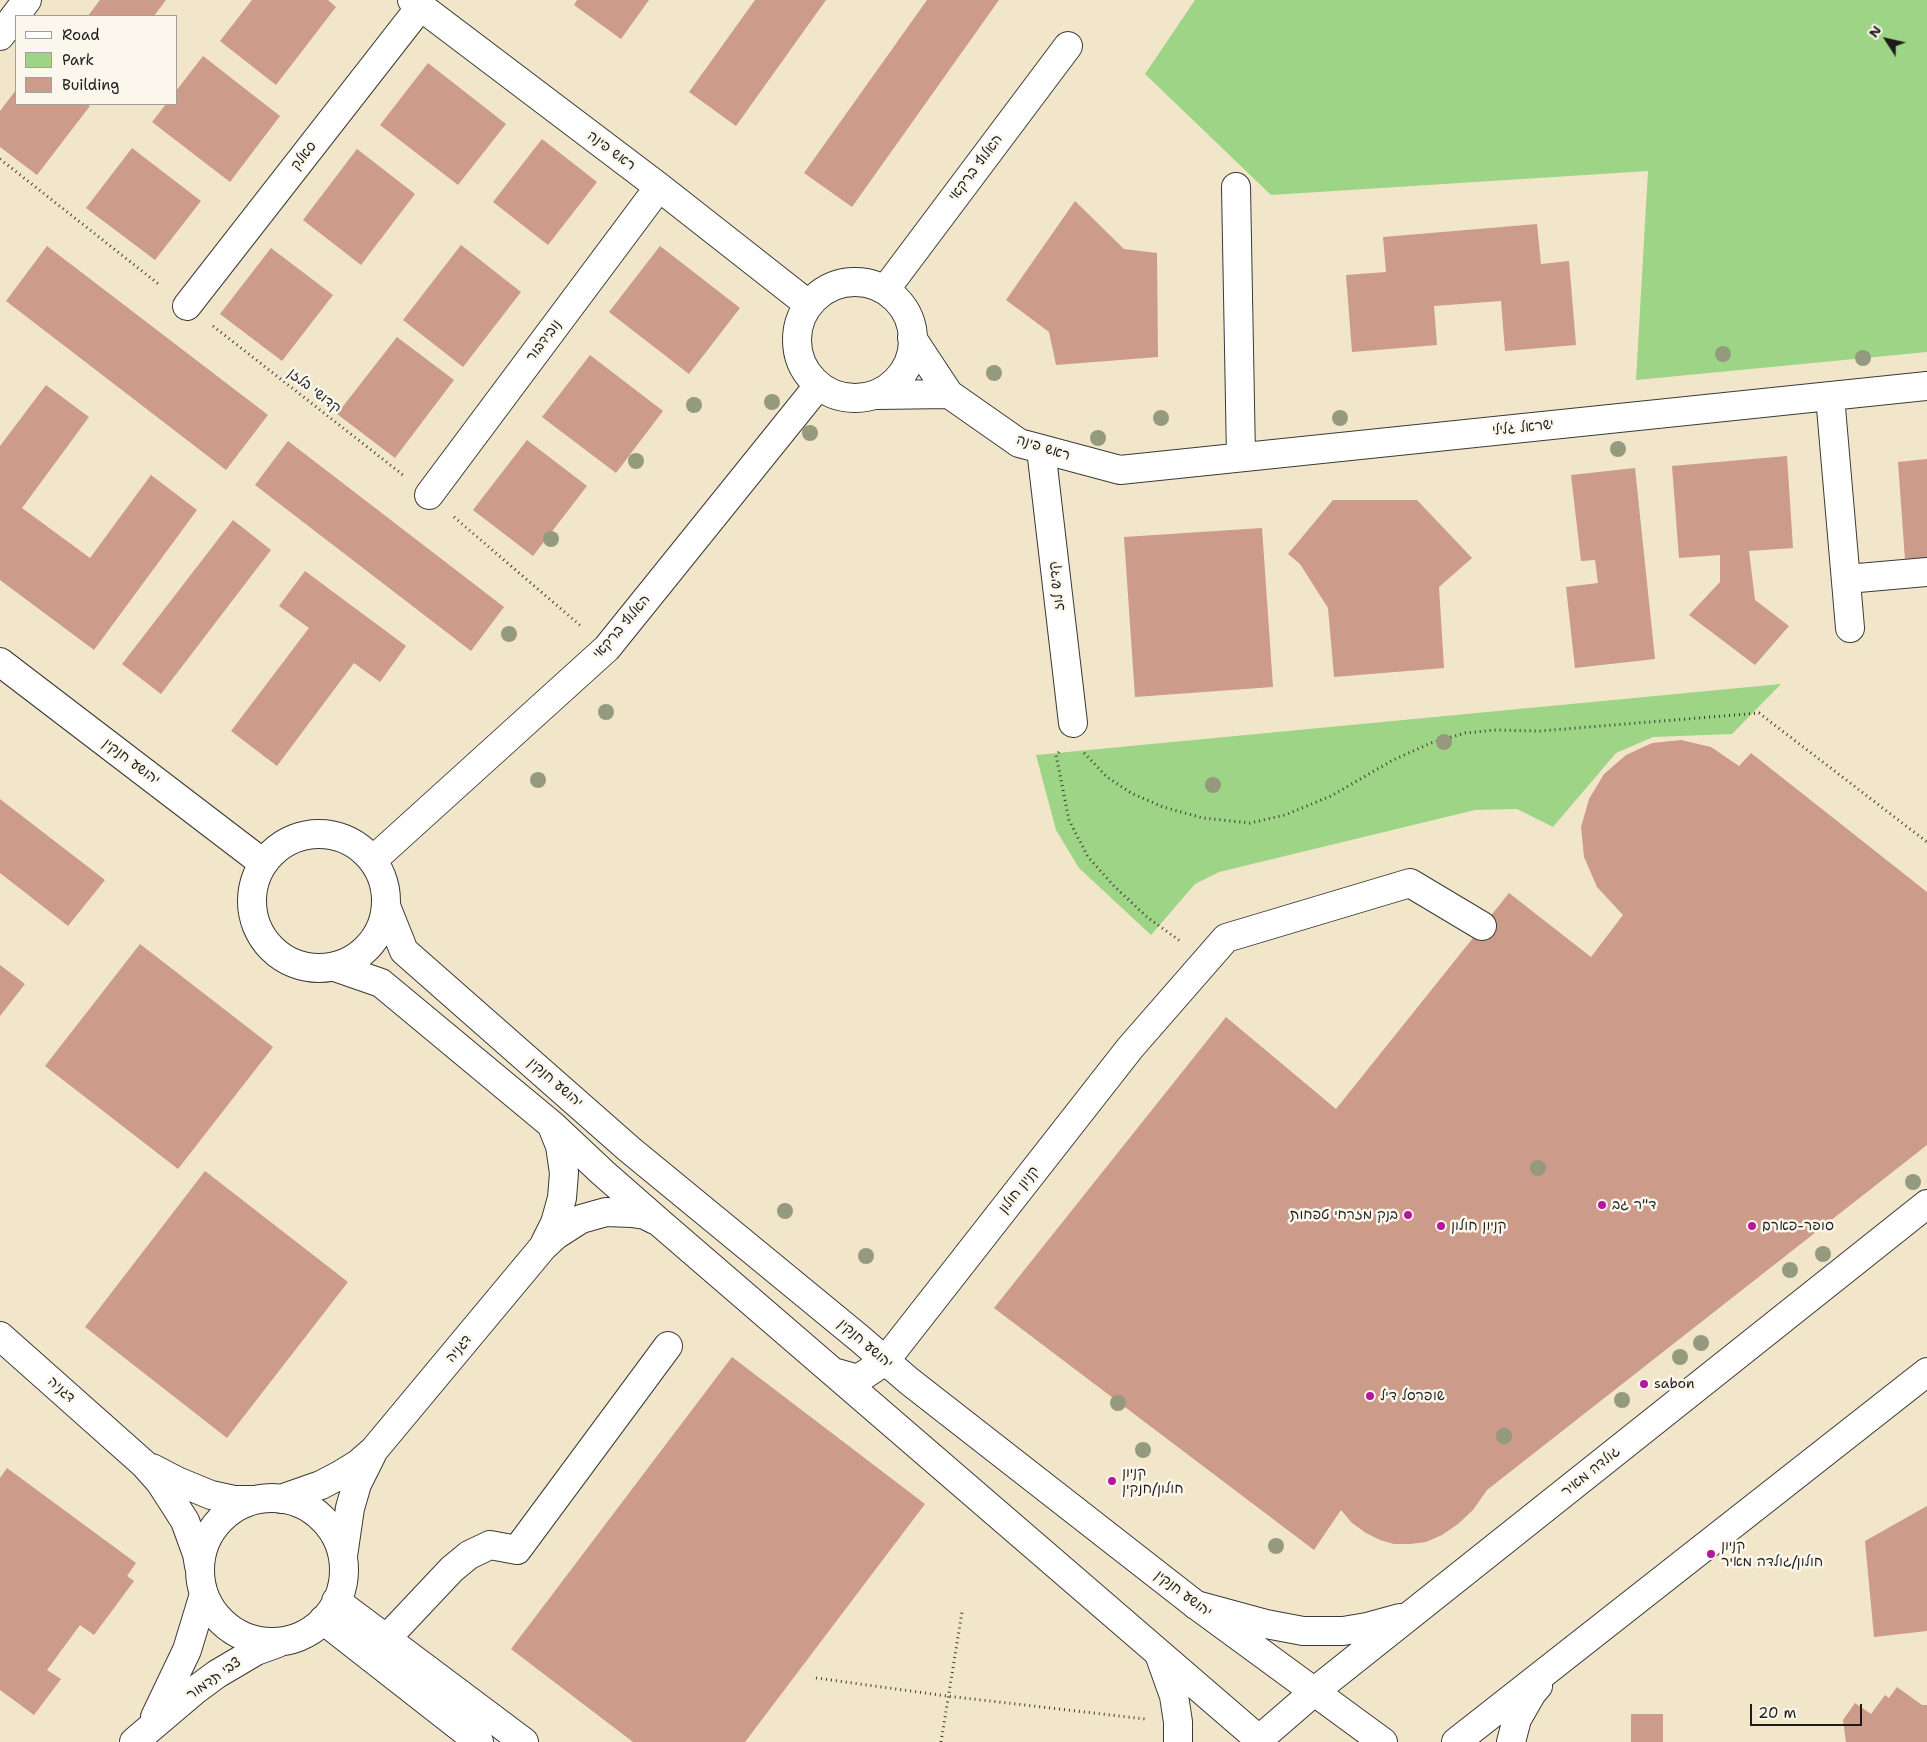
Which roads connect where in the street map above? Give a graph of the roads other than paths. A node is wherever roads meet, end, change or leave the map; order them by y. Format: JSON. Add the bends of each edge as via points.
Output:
{"nodes":[{"id":1,"x":27,"y":0,"type":"edge"},
{"id":2,"x":416,"y":3,"type":"edge"},
{"id":3,"x":16,"y":15,"type":"edge"},
{"id":4,"x":15,"y":16,"type":"edge"},
{"id":5,"x":0,"y":36,"type":"edge"},
{"id":6,"x":1068,"y":46,"type":"dead end"},
{"id":7,"x":659,"y":187,"type":"junction"},
{"id":8,"x":1236,"y":187,"type":"dead end"},
{"id":9,"x":885,"y":290,"type":"junction"},
{"id":10,"x":808,"y":304,"type":"junction"},
{"id":11,"x":187,"y":306,"type":"road end"},
{"id":12,"x":912,"y":338,"type":"junction"},
{"id":13,"x":818,"y":386,"type":"junction"},
{"id":14,"x":1927,"y":386,"type":"edge"},
{"id":15,"x":949,"y":394,"type":"junction"},
{"id":16,"x":876,"y":395,"type":"junction"},
{"id":17,"x":1830,"y":396,"type":"junction"},
{"id":18,"x":1041,"y":449,"type":"junction"},
{"id":19,"x":1241,"y":457,"type":"junction"},
{"id":20,"x":1120,"y":470,"type":"joint"},
{"id":21,"x":429,"y":495,"type":"road end"},
{"id":22,"x":1927,"y":572,"type":"edge"},
{"id":23,"x":1847,"y":578,"type":"junction"},
{"id":24,"x":1850,"y":628,"type":"dead end"},
{"id":25,"x":0,"y":662,"type":"edge"},
{"id":26,"x":1072,"y":731,"type":"road end"},
{"id":27,"x":373,"y":860,"type":"junction"},
{"id":28,"x":263,"y":863,"type":"junction"},
{"id":29,"x":386,"y":906,"type":"junction"},
{"id":30,"x":1482,"y":926,"type":"dead end"},
{"id":31,"x":335,"y":968,"type":"junction"},
{"id":32,"x":552,"y":1125,"type":"junction"},
{"id":33,"x":1927,"y":1204,"type":"edge"},
{"id":34,"x":659,"y":1222,"type":"junction"},
{"id":35,"x":543,"y":1247,"type":"junction"},
{"id":36,"x":908,"y":1331,"type":"junction"},
{"id":37,"x":0,"y":1336,"type":"edge"},
{"id":38,"x":859,"y":1338,"type":"junction"},
{"id":39,"x":668,"y":1346,"type":"dead end"},
{"id":40,"x":884,"y":1361,"type":"junction"},
{"id":41,"x":832,"y":1372,"type":"junction"},
{"id":42,"x":1927,"y":1372,"type":"edge"},
{"id":43,"x":909,"y":1381,"type":"junction"},
{"id":44,"x":374,"y":1450,"type":"junction"},
{"id":45,"x":144,"y":1464,"type":"junction"},
{"id":46,"x":270,"y":1499,"type":"junction"},
{"id":47,"x":342,"y":1558,"type":"junction"},
{"id":48,"x":202,"y":1583,"type":"junction"},
{"id":49,"x":1196,"y":1605,"type":"junction"},
{"id":50,"x":330,"y":1611,"type":"junction"},
{"id":51,"x":1414,"y":1614,"type":"junction"},
{"id":52,"x":386,"y":1639,"type":"junction"},
{"id":53,"x":284,"y":1641,"type":"junction"},
{"id":54,"x":1159,"y":1654,"type":"junction"},
{"id":55,"x":1563,"y":1657,"type":"junction"},
{"id":56,"x":1315,"y":1692,"type":"junction"},
{"id":57,"x":1178,"y":1732,"type":"edge"},
{"id":58,"x":142,"y":1735,"type":"edge"},
{"id":59,"x":1259,"y":1741,"type":"edge"},
{"id":60,"x":479,"y":1742,"type":"edge"},
{"id":61,"x":524,"y":1742,"type":"edge"},
{"id":62,"x":1383,"y":1742,"type":"edge"},
{"id":63,"x":1456,"y":1742,"type":"edge"},
{"id":64,"x":1511,"y":1742,"type":"edge"}],
"edges":[{"from":1,"to":3,"type":"street"},
{"from":2,"to":7,"type":"street","name":"ראש פינה"},
{"from":2,"to":11,"type":"street","name":"סאלק"},
{"from":4,"to":5,"type":"street"},
{"from":6,"to":9,"type":"street","name":"האלוף ברקאי"},
{"from":7,"to":10,"type":"street","name":"ראש פינה"},
{"from":7,"to":21,"type":"street","name":"נובידבור"},
{"from":8,"to":19,"type":"street"},
{"from":9,"to":10,"type":"street","via":[[866,283],[846,283],[827,289]]},
{"from":9,"to":12,"type":"street","via":[[908,318]]},
{"from":10,"to":13,"type":"street","via":[[799,322],[796,342],[800,362]]},
{"from":12,"to":15,"type":"street","name":"ראש פינה"},
{"from":12,"to":16,"type":"street","via":[[910,358],[901,376]]},
{"from":13,"to":16,"type":"street","via":[[836,396]]},
{"from":13,"to":27,"type":"street","name":"האלוף ברקאי","via":[[607,648]]},
{"from":14,"to":17,"type":"street","name":"ישראל גלילי"},
{"from":15,"to":16,"type":"street"},
{"from":15,"to":18,"type":"street","name":"ראש פינה","via":[[1019,443]]},
{"from":17,"to":19,"type":"street","name":"ישראל גלילי"},
{"from":17,"to":23,"type":"street"},
{"from":18,"to":20,"type":"street","name":"ראש פינה"},
{"from":18,"to":26,"type":"street","name":"קדיש לוז"},
{"from":19,"to":20,"type":"street","name":"ישראל גלילי"},
{"from":22,"to":23,"type":"street"},
{"from":23,"to":24,"type":"street"},
{"from":25,"to":28,"type":"street","name":"יהושע חנקין"},
{"from":27,"to":28,"type":"street","via":[[356,844],[334,834],[311,834],[288,840]]},
{"from":27,"to":29,"type":"street","via":[[384,882]]},
{"from":28,"to":31,"type":"street","via":[[253,884],[251,908],[257,930],[270,949],[288,963],[311,969]]},
{"from":29,"to":31,"type":"street","via":[[380,929],[370,944],[356,957]]},
{"from":29,"to":38,"type":"street","name":"יהושע חנקין","via":[[404,951],[629,1149]]},
{"from":30,"to":36,"type":"street","name":"קניון חולון","via":[[1410,883],[1226,938],[1130,1048]]},
{"from":31,"to":32,"type":"street","via":[[381,982]]},
{"from":32,"to":34,"type":"street"},
{"from":32,"to":35,"type":"street","name":"דגניה","via":[[560,1146],[564,1186],[555,1223]]},
{"from":33,"to":51,"type":"street","name":"גולדה מאיר"},
{"from":34,"to":35,"type":"street","name":"דגניה","via":[[632,1213],[606,1212],[568,1226]]},
{"from":34,"to":41,"type":"street"},
{"from":35,"to":44,"type":"street","name":"דגניה"},
{"from":36,"to":38,"type":"street","via":[[882,1338]]},
{"from":36,"to":40,"type":"street","name":"קניון חולון"},
{"from":36,"to":43,"type":"street","name":"קניון חולון","via":[[904,1356]]},
{"from":37,"to":45,"type":"street","name":"דגניה"},
{"from":38,"to":40,"type":"street","name":"יהושע חנקין"},
{"from":39,"to":52,"type":"street","via":[[517,1550],[490,1545],[469,1555]]},
{"from":40,"to":41,"type":"street","name":"קניון חולון","via":[[858,1379]]},
{"from":40,"to":43,"type":"street","name":"יהושע חנקין"},
{"from":41,"to":54,"type":"street"},
{"from":42,"to":55,"type":"street"},
{"from":43,"to":49,"type":"street","name":"יהושע חנקין"},
{"from":44,"to":46,"type":"street","name":"דגניה","via":[[340,1476],[321,1485]]},
{"from":44,"to":47,"type":"street","name":"דגניה","via":[[354,1496]]},
{"from":45,"to":46,"type":"street","name":"דגניה","via":[[211,1495],[234,1500]]},
{"from":45,"to":48,"type":"street","name":"דגניה","via":[[167,1491],[185,1521],[197,1554]]},
{"from":46,"to":47,"type":"street","via":[[303,1505],[322,1519],[335,1537]]},
{"from":46,"to":48,"type":"street","via":[[238,1507],[220,1520],[207,1539],[200,1561]]},
{"from":47,"to":50,"type":"street","via":[[343,1580]]},
{"from":48,"to":53,"type":"street","via":[[208,1604],[221,1622],[240,1636],[262,1642]]},
{"from":48,"to":58,"type":"street","name":"צבי תדמור","via":[[187,1650],[173,1683]]},
{"from":49,"to":51,"type":"street","via":[[1303,1631],[1343,1631]]},
{"from":49,"to":56,"type":"street","name":"יהושע חנקין"},
{"from":50,"to":52,"type":"street"},
{"from":50,"to":53,"type":"street","via":[[305,1634]]},
{"from":50,"to":60,"type":"street"},
{"from":51,"to":56,"type":"street","name":"גולדה מאיר"},
{"from":52,"to":61,"type":"street"},
{"from":53,"to":58,"type":"street","name":"צבי תדמור","via":[[256,1650],[230,1666],[200,1686]]},
{"from":54,"to":57,"type":"street","via":[[1174,1696]]},
{"from":54,"to":59,"type":"street"},
{"from":55,"to":63,"type":"street"},
{"from":55,"to":64,"type":"street","via":[[1532,1693],[1517,1719]]},
{"from":56,"to":59,"type":"street","name":"גולדה מאיר"},
{"from":56,"to":62,"type":"street","name":"יהושע חנקין"}]}
